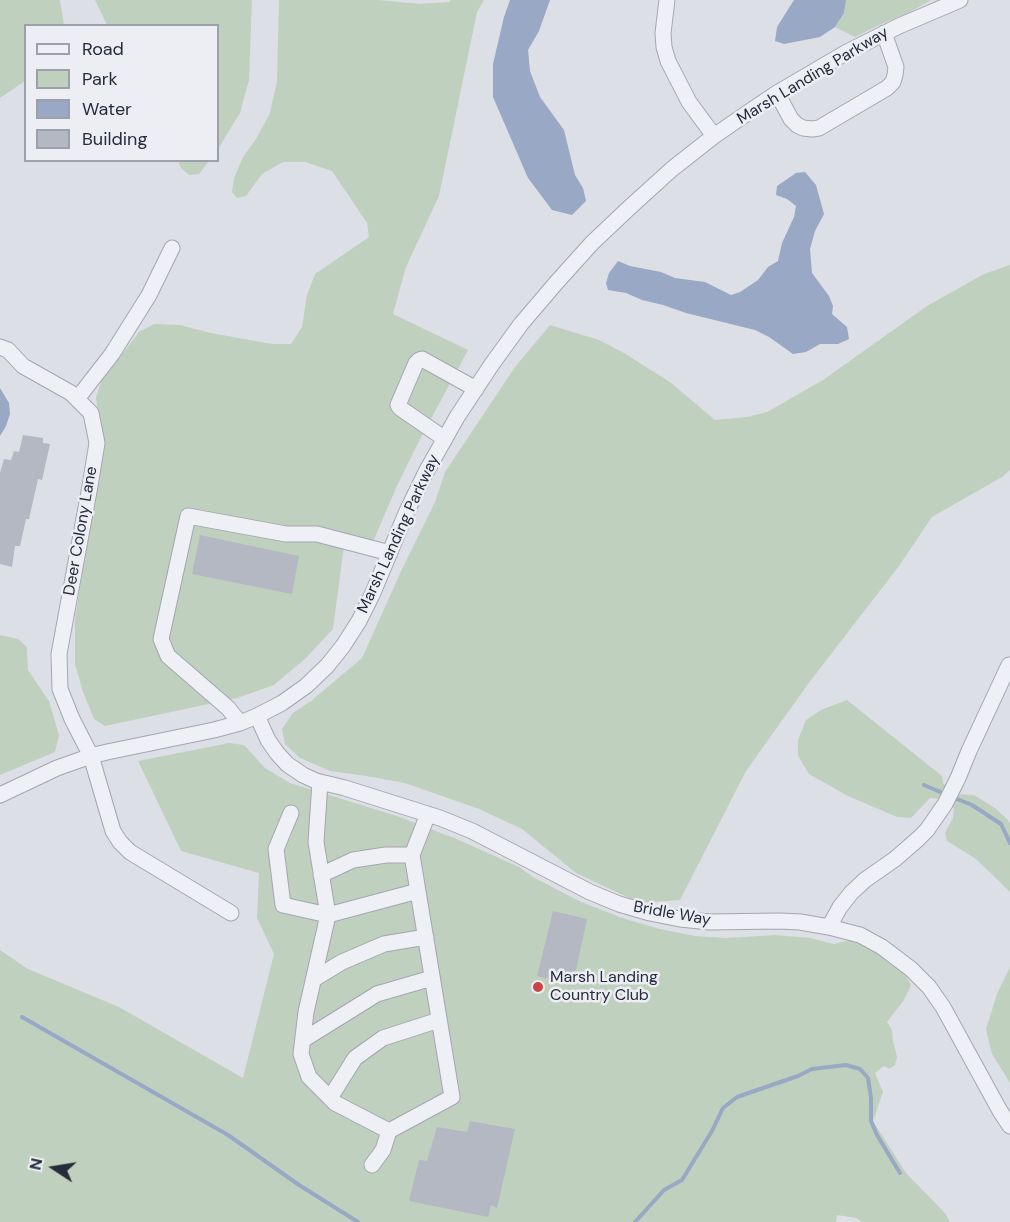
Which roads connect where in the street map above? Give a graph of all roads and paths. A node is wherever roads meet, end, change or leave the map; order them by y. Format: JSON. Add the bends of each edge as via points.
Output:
{"nodes":[{"id":1,"x":667,"y":0,"type":"edge"},
{"id":2,"x":960,"y":0,"type":"edge"},
{"id":3,"x":884,"y":33,"type":"junction"},
{"id":4,"x":777,"y":93,"type":"junction"},
{"id":5,"x":714,"y":136,"type":"junction"},
{"id":6,"x":172,"y":248,"type":"dead end"},
{"id":7,"x":0,"y":347,"type":"edge"},
{"id":8,"x":476,"y":389,"type":"junction"},
{"id":9,"x":77,"y":399,"type":"junction"},
{"id":10,"x":445,"y":439,"type":"junction"},
{"id":11,"x":390,"y":553,"type":"junction"},
{"id":12,"x":1009,"y":665,"type":"edge"},
{"id":13,"x":257,"y":716,"type":"junction"},
{"id":14,"x":240,"y":723,"type":"junction"},
{"id":15,"x":90,"y":756,"type":"junction"},
{"id":16,"x":320,"y":782,"type":"junction"},
{"id":17,"x":0,"y":795,"type":"edge"},
{"id":18,"x":291,"y":813,"type":"dead end"},
{"id":19,"x":428,"y":814,"type":"junction"},
{"id":20,"x":412,"y":855,"type":"junction"},
{"id":21,"x":321,"y":875,"type":"junction"},
{"id":22,"x":418,"y":891,"type":"junction"},
{"id":23,"x":231,"y":913,"type":"dead end"},
{"id":24,"x":328,"y":915,"type":"junction"},
{"id":25,"x":829,"y":927,"type":"junction"},
{"id":26,"x":426,"y":937,"type":"junction"},
{"id":27,"x":432,"y":978,"type":"junction"},
{"id":28,"x":314,"y":979,"type":"junction"},
{"id":29,"x":439,"y":1020,"type":"junction"},
{"id":30,"x":303,"y":1040,"type":"junction"},
{"id":31,"x":330,"y":1098,"type":"junction"},
{"id":32,"x":1010,"y":1126,"type":"edge"},
{"id":33,"x":389,"y":1131,"type":"junction"},
{"id":34,"x":372,"y":1165,"type":"dead end"}],
"edges":[{"from":1,"to":5,"type":"street","via":[[663,33],[668,61],[689,102]]},
{"from":2,"to":3,"type":"street","name":"Marsh Landing Parkway"},
{"from":3,"to":4,"type":"street","name":"Marsh Landing Parkway"},
{"from":3,"to":4,"type":"street","via":[[896,67],[892,82],[819,128],[797,125]]},
{"from":4,"to":5,"type":"street","name":"Marsh Landing Parkway"},
{"from":5,"to":8,"type":"street","name":"Marsh Landing Parkway","via":[[592,243],[521,324]]},
{"from":6,"to":9,"type":"street","via":[[149,295],[112,354]]},
{"from":7,"to":9,"type":"street","name":"Deer Colony Lane"},
{"from":8,"to":10,"type":"street","name":"Marsh Landing Parkway"},
{"from":8,"to":10,"type":"street","via":[[422,359],[416,363],[398,405]]},
{"from":9,"to":15,"type":"street","name":"Deer Colony Lane","via":[[91,413],[97,443],[59,654],[60,689]]},
{"from":10,"to":11,"type":"street","name":"Marsh Landing Parkway"},
{"from":11,"to":13,"type":"street","name":"Marsh Landing Parkway","via":[[359,621],[327,666],[294,695]]},
{"from":11,"to":14,"type":"street","via":[[317,534],[286,534],[188,516],[161,639],[168,656]]},
{"from":12,"to":25,"type":"street","via":[[945,804],[918,840],[851,893]]},
{"from":13,"to":14,"type":"street","name":"Marsh Landing Parkway"},
{"from":13,"to":16,"type":"street","name":"Bridle Way","via":[[268,741],[287,764]]},
{"from":14,"to":15,"type":"street","name":"Marsh Landing Parkway"},
{"from":15,"to":17,"type":"street","name":"Marsh Landing Parkway"},
{"from":15,"to":23,"type":"street","name":"Deer Colony Lane","via":[[120,842],[130,852]]},
{"from":16,"to":19,"type":"street","name":"Bridle Way"},
{"from":16,"to":21,"type":"street","via":[[316,842]]},
{"from":18,"to":24,"type":"street","via":[[276,849],[283,905]]},
{"from":19,"to":20,"type":"street"},
{"from":19,"to":25,"type":"street","name":"Bridle Way","via":[[472,831],[590,892],[650,913],[710,922],[780,921]]},
{"from":20,"to":21,"type":"street","via":[[353,861]]},
{"from":20,"to":22,"type":"street"},
{"from":21,"to":24,"type":"street"},
{"from":22,"to":24,"type":"street"},
{"from":22,"to":26,"type":"street"},
{"from":24,"to":28,"type":"street"},
{"from":25,"to":32,"type":"street","name":"Bridle Way","via":[[882,946],[928,987]]},
{"from":26,"to":27,"type":"street"},
{"from":26,"to":28,"type":"street","via":[[384,944]]},
{"from":27,"to":29,"type":"street"},
{"from":27,"to":30,"type":"street","via":[[377,994]]},
{"from":28,"to":30,"type":"street"},
{"from":29,"to":31,"type":"street","via":[[383,1038],[356,1058]]},
{"from":29,"to":33,"type":"street","via":[[452,1097]]},
{"from":30,"to":31,"type":"street","via":[[301,1054],[309,1077]]},
{"from":31,"to":33,"type":"street"},
{"from":33,"to":34,"type":"street","via":[[383,1150]]}]}
